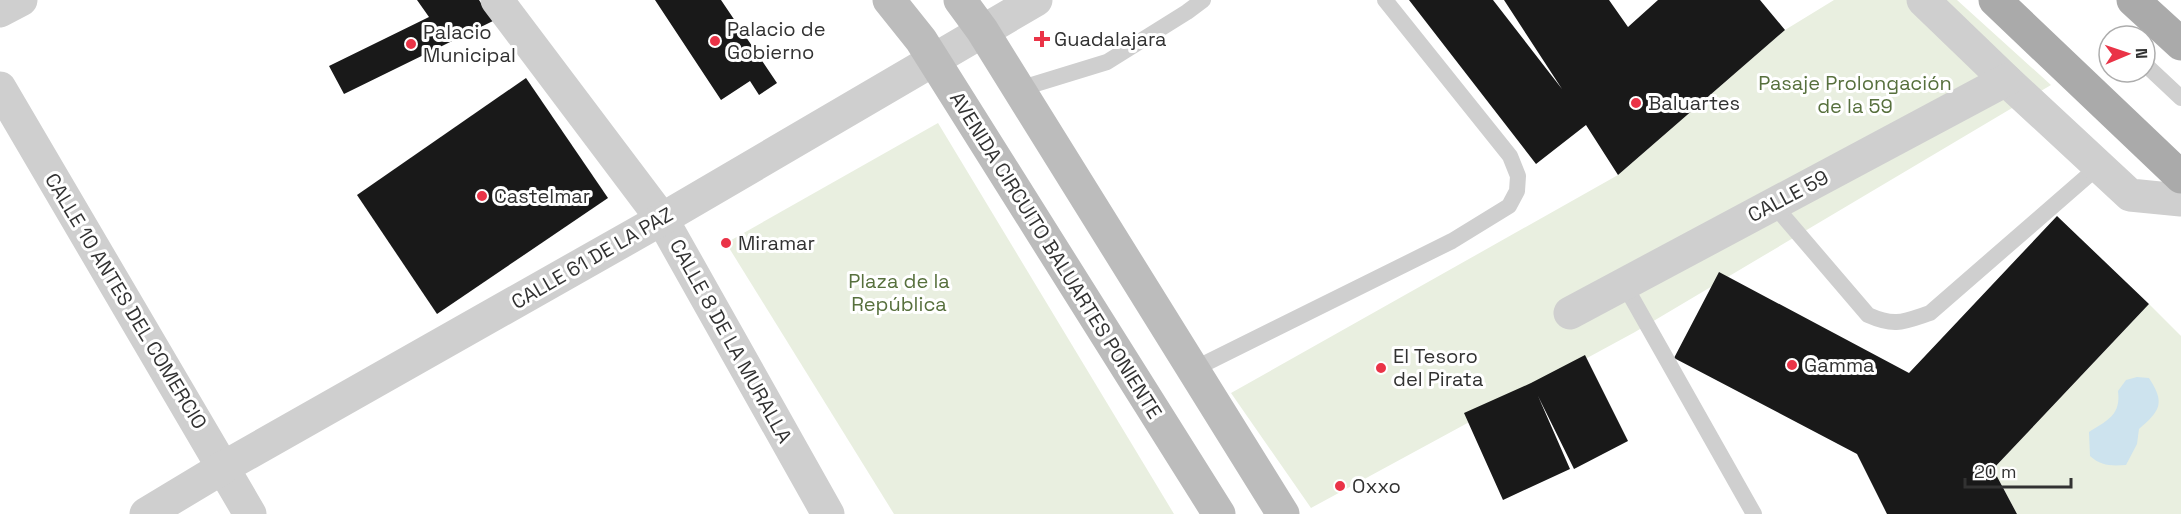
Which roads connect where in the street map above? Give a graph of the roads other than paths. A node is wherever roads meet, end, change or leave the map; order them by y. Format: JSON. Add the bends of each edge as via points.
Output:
{"nodes":[{"id":1,"x":21,"y":0,"type":"edge"},
{"id":2,"x":497,"y":0,"type":"edge"},
{"id":3,"x":889,"y":0,"type":"edge"},
{"id":4,"x":960,"y":0,"type":"edge"},
{"id":5,"x":1036,"y":0,"type":"edge"},
{"id":6,"x":1203,"y":0,"type":"edge"},
{"id":7,"x":1385,"y":0,"type":"edge"},
{"id":8,"x":1923,"y":0,"type":"edge"},
{"id":9,"x":1995,"y":0,"type":"edge"},
{"id":10,"x":2133,"y":0,"type":"edge"},
{"id":11,"x":0,"y":11,"type":"edge"},
{"id":12,"x":982,"y":30,"type":"junction"},
{"id":13,"x":2181,"y":44,"type":"edge"},
{"id":14,"x":934,"y":61,"type":"junction"},
{"id":15,"x":2157,"y":75,"type":"edge"},
{"id":16,"x":2006,"y":80,"type":"junction"},
{"id":17,"x":0,"y":88,"type":"edge"},
{"id":18,"x":1019,"y":89,"type":"junction"},
{"id":19,"x":2181,"y":98,"type":"edge"},
{"id":20,"x":2099,"y":166,"type":"junction"},
{"id":21,"x":2181,"y":177,"type":"edge"},
{"id":22,"x":2181,"y":200,"type":"edge"},
{"id":23,"x":1773,"y":204,"type":"junction"},
{"id":24,"x":662,"y":219,"type":"junction"},
{"id":25,"x":1624,"y":284,"type":"junction"},
{"id":26,"x":1570,"y":313,"type":"dead end"},
{"id":27,"x":1194,"y":369,"type":"junction"},
{"id":28,"x":224,"y":467,"type":"junction"},
{"id":29,"x":146,"y":514,"type":"edge"},
{"id":30,"x":250,"y":514,"type":"edge"},
{"id":31,"x":828,"y":514,"type":"edge"},
{"id":32,"x":1219,"y":514,"type":"edge"},
{"id":33,"x":1283,"y":514,"type":"edge"},
{"id":34,"x":1754,"y":514,"type":"edge"}],
"edges":[{"from":1,"to":11,"type":"street"},
{"from":2,"to":24,"type":"street","name":"CALLE 8 DE LA MURALLA"},
{"from":3,"to":14,"type":"main road","name":"AVENIDA CIRCUITO BALUARTES PONIENTE"},
{"from":4,"to":12,"type":"main road"},
{"from":5,"to":12,"type":"street","name":"CALLE 61 DE LA PAZ"},
{"from":6,"to":18,"type":"lane","via":[[1107,62]]},
{"from":7,"to":27,"type":"lane","via":[[1510,156],[1518,176],[1517,192],[1509,206],[1452,241]]},
{"from":8,"to":16,"type":"street"},
{"from":9,"to":21,"type":"main road"},
{"from":10,"to":13,"type":"main road"},
{"from":12,"to":14,"type":"street","name":"CALLE 61 DE LA PAZ"},
{"from":12,"to":18,"type":"main road"},
{"from":14,"to":24,"type":"street","name":"CALLE 61 DE LA PAZ"},
{"from":14,"to":32,"type":"main road","name":"AVENIDA CIRCUITO BALUARTES PONIENTE"},
{"from":15,"to":19,"type":"lane"},
{"from":16,"to":20,"type":"street"},
{"from":16,"to":23,"type":"street","name":"CALLE 59"},
{"from":17,"to":28,"type":"street","name":"CALLE 10 ANTES DEL COMERCIO"},
{"from":18,"to":27,"type":"main road"},
{"from":20,"to":22,"type":"street","via":[[2130,195]]},
{"from":20,"to":23,"type":"lane","via":[[1930,313],[1907,321],[1886,323],[1868,315]]},
{"from":23,"to":25,"type":"street","name":"CALLE 59"},
{"from":24,"to":28,"type":"street","name":"CALLE 61 DE LA PAZ"},
{"from":24,"to":31,"type":"street","name":"CALLE 8 DE LA MURALLA"},
{"from":25,"to":26,"type":"street","name":"CALLE 59"},
{"from":25,"to":34,"type":"lane"},
{"from":27,"to":33,"type":"main road"},
{"from":28,"to":29,"type":"street","name":"CALLE 61 DE LA PAZ"},
{"from":28,"to":30,"type":"street","name":"CALLE 10 ANTES DEL COMERCIO"}]}
